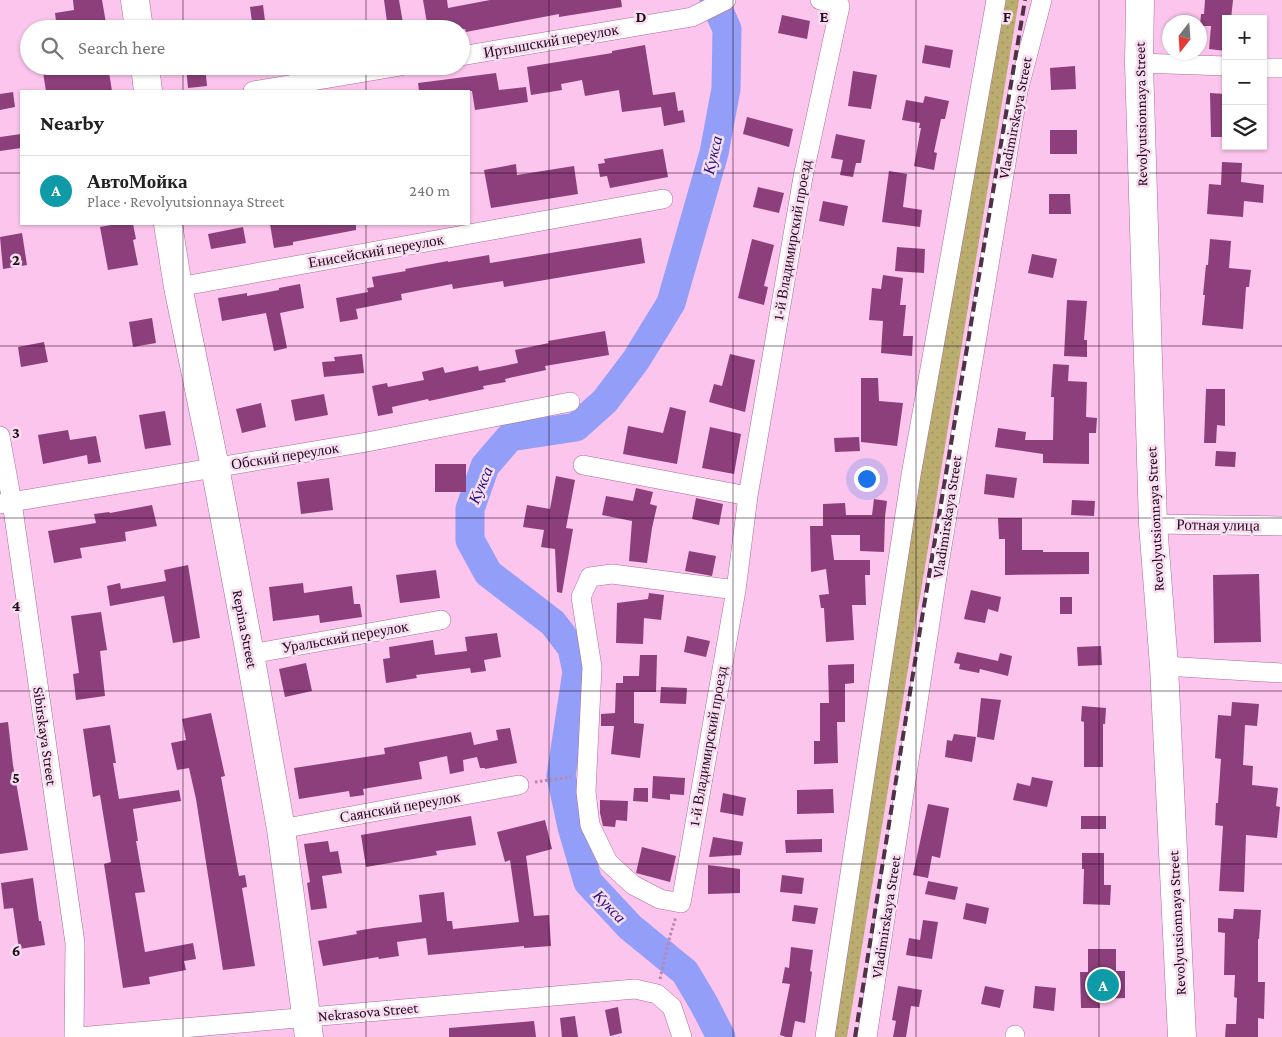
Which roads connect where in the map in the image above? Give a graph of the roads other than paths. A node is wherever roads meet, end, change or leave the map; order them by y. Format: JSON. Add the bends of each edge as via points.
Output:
{"nodes":[{"id":1,"x":135,"y":0,"type":"edge"},
{"id":2,"x":726,"y":0,"type":"edge"},
{"id":3,"x":820,"y":0,"type":"edge"},
{"id":4,"x":996,"y":0,"type":"edge"},
{"id":5,"x":1042,"y":0,"type":"edge"},
{"id":6,"x":1140,"y":0,"type":"edge"},
{"id":7,"x":138,"y":20,"type":"edge"},
{"id":8,"x":470,"y":54,"type":"edge"},
{"id":9,"x":1139,"y":63,"type":"junction"},
{"id":10,"x":1222,"y":66,"type":"edge"},
{"id":11,"x":1267,"y":68,"type":"edge"},
{"id":12,"x":1282,"y":68,"type":"edge"},
{"id":13,"x":146,"y":75,"type":"edge"},
{"id":14,"x":348,"y":75,"type":"edge"},
{"id":15,"x":148,"y":90,"type":"edge"},
{"id":16,"x":259,"y":90,"type":"edge"},
{"id":17,"x":663,"y":199,"type":"dead end"},
{"id":18,"x":168,"y":225,"type":"edge"},
{"id":19,"x":178,"y":287,"type":"junction"},
{"id":20,"x":570,"y":402,"type":"dead end"},
{"id":21,"x":0,"y":436,"type":"edge"},
{"id":22,"x":583,"y":465,"type":"dead end"},
{"id":23,"x":215,"y":467,"type":"junction"},
{"id":24,"x":748,"y":496,"type":"junction"},
{"id":25,"x":6,"y":503,"type":"edge"},
{"id":26,"x":1154,"y":524,"type":"junction"},
{"id":27,"x":1282,"y":526,"type":"edge"},
{"id":28,"x":736,"y":590,"type":"junction"},
{"id":29,"x":441,"y":620,"type":"dead end"},
{"id":30,"x":250,"y":654,"type":"junction"},
{"id":31,"x":1164,"y":666,"type":"junction"},
{"id":32,"x":1282,"y":673,"type":"edge"},
{"id":33,"x":519,"y":785,"type":"dead end"},
{"id":34,"x":281,"y":829,"type":"junction"},
{"id":35,"x":308,"y":1027,"type":"edge"},
{"id":36,"x":74,"y":1037,"type":"edge"},
{"id":37,"x":78,"y":1037,"type":"edge"},
{"id":38,"x":682,"y":1037,"type":"edge"},
{"id":39,"x":825,"y":1037,"type":"edge"},
{"id":40,"x":867,"y":1037,"type":"edge"},
{"id":41,"x":1182,"y":1037,"type":"edge"}],
"edges":[{"from":1,"to":7,"type":"street"},
{"from":2,"to":8,"type":"street","name":"Иртышский переулок","via":[[692,17]]},
{"from":3,"to":24,"type":"street","name":"1-й Владимирский проезд","via":[[840,6],[803,177]]},
{"from":4,"to":39,"type":"street","via":[[909,485]]},
{"from":5,"to":40,"type":"street","name":"Vladimirskaya Street","via":[[1018,91],[938,570]]},
{"from":6,"to":9,"type":"street","name":"Revolyutsionnaya Street"},
{"from":9,"to":10,"type":"street"},
{"from":9,"to":26,"type":"street","name":"Revolyutsionnaya Street"},
{"from":11,"to":12,"type":"street"},
{"from":13,"to":15,"type":"street"},
{"from":14,"to":16,"type":"street"},
{"from":17,"to":19,"type":"street","name":"Енисейский переулок"},
{"from":18,"to":19,"type":"street","name":"Repina Street"},
{"from":19,"to":23,"type":"street","name":"Repina Street"},
{"from":20,"to":23,"type":"street","name":"Обский переулок","via":[[367,442]]},
{"from":21,"to":25,"type":"street","name":"Sibirskaya Street"},
{"from":22,"to":24,"type":"street"},
{"from":23,"to":25,"type":"street","name":"Обский переулок"},
{"from":23,"to":30,"type":"street","name":"Repina Street"},
{"from":24,"to":28,"type":"street","name":"1-й Владимирский проезд"},
{"from":25,"to":36,"type":"street","name":"Sibirskaya Street","via":[[75,943]]},
{"from":26,"to":27,"type":"street","name":"Ротная улица"},
{"from":26,"to":31,"type":"street","name":"Revolyutsionnaya Street"},
{"from":28,"to":28,"type":"street","name":"1-й Владимирский проезд","via":[[612,574],[590,576],[581,597],[592,667],[586,792],[590,825],[608,862],[633,885],[660,899],[681,903]]},
{"from":29,"to":30,"type":"street","name":"Уральский переулок"},
{"from":30,"to":34,"type":"street","name":"Repina Street"},
{"from":31,"to":32,"type":"street"},
{"from":31,"to":41,"type":"street","name":"Revolyutsionnaya Street"},
{"from":33,"to":34,"type":"street","name":"Саянский переулок"},
{"from":34,"to":35,"type":"street","name":"Repina Street"},
{"from":35,"to":37,"type":"street","name":"Nekrasova Street"},
{"from":35,"to":38,"type":"street","name":"Nekrasova Street","via":[[635,989],[657,994],[672,1007]]}]}
